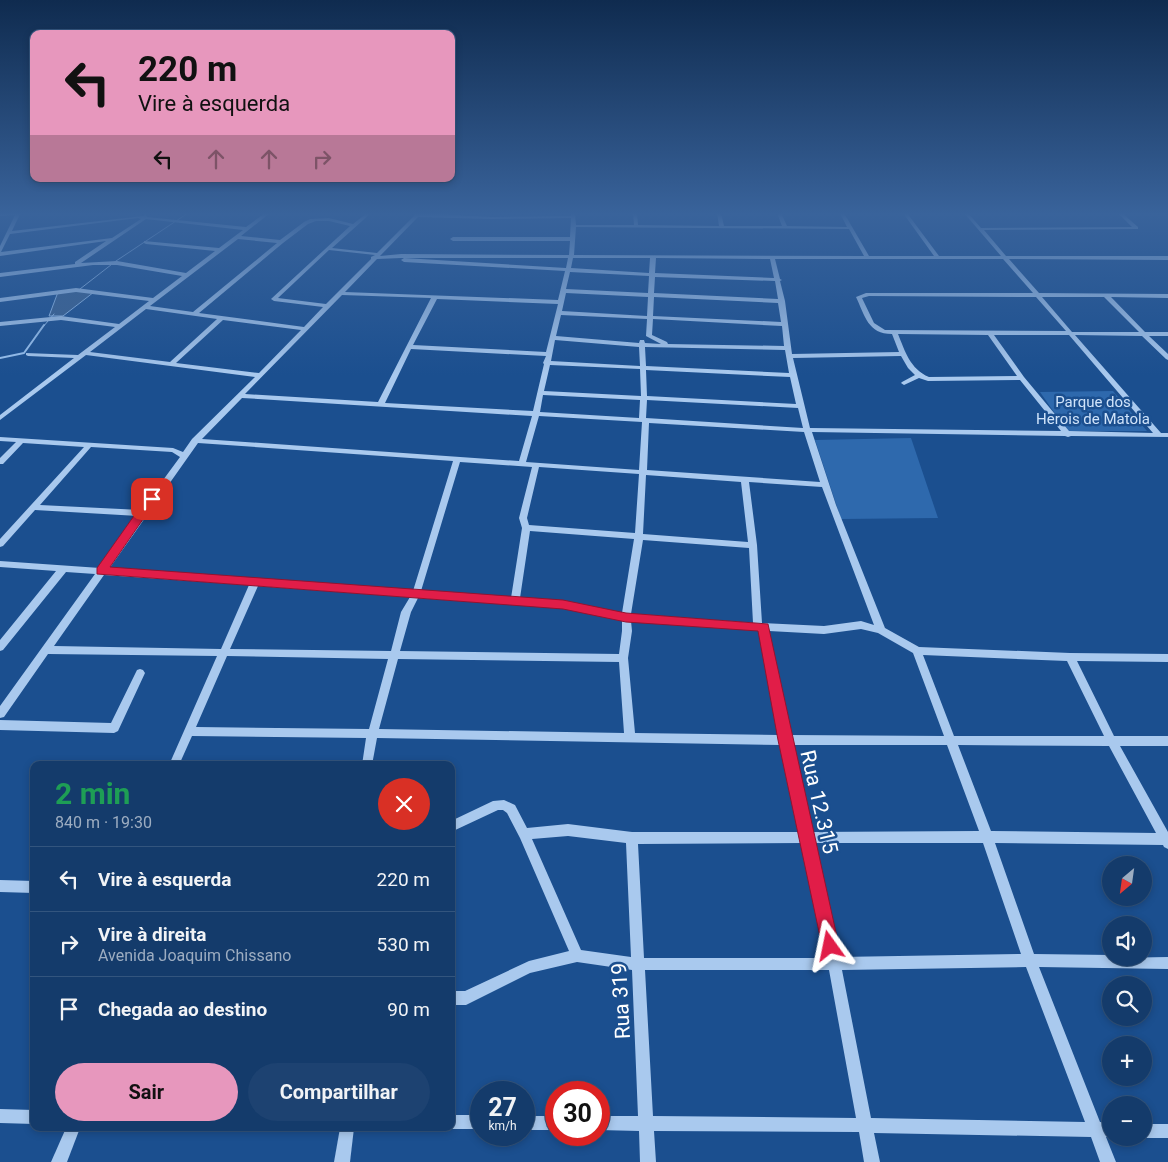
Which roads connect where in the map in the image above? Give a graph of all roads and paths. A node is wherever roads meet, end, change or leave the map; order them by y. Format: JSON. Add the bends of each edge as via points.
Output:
{"nodes":[{"id":1,"x":59,"y":267,"type":"edge"},
{"id":2,"x":140,"y":267,"type":"edge"},
{"id":3,"x":197,"y":267,"type":"edge"},
{"id":4,"x":251,"y":267,"type":"edge"},
{"id":5,"x":309,"y":267,"type":"edge"},
{"id":6,"x":365,"y":267,"type":"edge"},
{"id":7,"x":502,"y":267,"type":"edge"},
{"id":8,"x":568,"y":267,"type":"edge"},
{"id":9,"x":653,"y":267,"type":"edge"},
{"id":10,"x":775,"y":267,"type":"edge"},
{"id":11,"x":1014,"y":267,"type":"edge"},
{"id":12,"x":567,"y":271,"type":"junction"},
{"id":13,"x":187,"y":275,"type":"junction"},
{"id":14,"x":653,"y":275,"type":"junction"},
{"id":15,"x":0,"y":276,"type":"edge"},
{"id":16,"x":778,"y":280,"type":"junction"},
{"id":17,"x":563,"y":291,"type":"junction"},
{"id":18,"x":340,"y":293,"type":"junction"},
{"id":19,"x":435,"y":296,"type":"junction"},
{"id":20,"x":651,"y":296,"type":"junction"},
{"id":21,"x":1168,"y":296,"type":"edge"},
{"id":22,"x":1039,"y":297,"type":"junction"},
{"id":23,"x":1106,"y":297,"type":"junction"},
{"id":24,"x":0,"y":300,"type":"edge"},
{"id":25,"x":154,"y":300,"type":"junction"},
{"id":26,"x":782,"y":301,"type":"junction"},
{"id":27,"x":561,"y":302,"type":"junction"},
{"id":28,"x":326,"y":306,"type":"junction"},
{"id":29,"x":144,"y":308,"type":"junction"},
{"id":30,"x":558,"y":313,"type":"junction"},
{"id":31,"x":194,"y":314,"type":"junction"},
{"id":32,"x":222,"y":317,"type":"junction"},
{"id":33,"x":47,"y":318,"type":"joint"},
{"id":34,"x":651,"y":318,"type":"junction"},
{"id":35,"x":0,"y":324,"type":"edge"},
{"id":36,"x":785,"y":324,"type":"junction"},
{"id":37,"x":121,"y":326,"type":"junction"},
{"id":38,"x":305,"y":328,"type":"junction"},
{"id":39,"x":895,"y":333,"type":"junction"},
{"id":40,"x":991,"y":334,"type":"junction"},
{"id":41,"x":1071,"y":334,"type":"junction"},
{"id":42,"x":1168,"y":334,"type":"edge"},
{"id":43,"x":1146,"y":335,"type":"junction"},
{"id":44,"x":649,"y":336,"type":"junction"},
{"id":45,"x":553,"y":338,"type":"junction"},
{"id":46,"x":667,"y":344,"type":"junction"},
{"id":47,"x":643,"y":345,"type":"junction"},
{"id":48,"x":410,"y":347,"type":"junction"},
{"id":49,"x":790,"y":352,"type":"junction"},
{"id":50,"x":28,"y":354,"type":"dead end"},
{"id":51,"x":548,"y":354,"type":"junction"},
{"id":52,"x":904,"y":354,"type":"junction"},
{"id":53,"x":83,"y":355,"type":"junction"},
{"id":54,"x":1168,"y":358,"type":"edge"},
{"id":55,"x":546,"y":363,"type":"junction"},
{"id":56,"x":171,"y":364,"type":"junction"},
{"id":57,"x":644,"y":369,"type":"junction"},
{"id":58,"x":258,"y":376,"type":"junction"},
{"id":59,"x":793,"y":376,"type":"junction"},
{"id":60,"x":918,"y":376,"type":"junction"},
{"id":61,"x":1022,"y":378,"type":"junction"},
{"id":62,"x":904,"y":383,"type":"dead end"},
{"id":63,"x":540,"y":392,"type":"junction"},
{"id":64,"x":239,"y":396,"type":"junction"},
{"id":65,"x":644,"y":398,"type":"junction"},
{"id":66,"x":381,"y":403,"type":"junction"},
{"id":67,"x":802,"y":406,"type":"junction"},
{"id":68,"x":536,"y":413,"type":"junction"},
{"id":69,"x":0,"y":418,"type":"edge"},
{"id":70,"x":644,"y":420,"type":"junction"},
{"id":71,"x":808,"y":430,"type":"junction"},
{"id":72,"x":1068,"y":435,"type":"junction"},
{"id":73,"x":1159,"y":435,"type":"junction"},
{"id":74,"x":1168,"y":435,"type":"edge"},
{"id":75,"x":0,"y":439,"type":"edge"},
{"id":76,"x":21,"y":441,"type":"junction"},
{"id":77,"x":194,"y":442,"type":"junction"},
{"id":78,"x":89,"y":445,"type":"junction"},
{"id":79,"x":125,"y":448,"type":"junction"},
{"id":80,"x":183,"y":455,"type":"junction"},
{"id":81,"x":457,"y":459,"type":"junction"},
{"id":82,"x":0,"y":462,"type":"edge"},
{"id":83,"x":522,"y":464,"type":"junction"},
{"id":84,"x":536,"y":465,"type":"junction"},
{"id":85,"x":643,"y":473,"type":"junction"},
{"id":86,"x":745,"y":480,"type":"junction"},
{"id":87,"x":824,"y":485,"type":"junction"},
{"id":88,"x":33,"y":507,"type":"junction"},
{"id":89,"x":142,"y":513,"type":"junction"},
{"id":90,"x":526,"y":528,"type":"junction"},
{"id":91,"x":639,"y":536,"type":"junction"},
{"id":92,"x":0,"y":544,"type":"edge"},
{"id":93,"x":753,"y":545,"type":"junction"},
{"id":94,"x":0,"y":564,"type":"edge"},
{"id":95,"x":64,"y":568,"type":"junction"},
{"id":96,"x":101,"y":571,"type":"junction"},
{"id":97,"x":254,"y":584,"type":"junction"},
{"id":98,"x":416,"y":594,"type":"junction"},
{"id":99,"x":515,"y":602,"type":"junction"},
{"id":100,"x":626,"y":617,"type":"junction"},
{"id":101,"x":761,"y":627,"type":"junction"},
{"id":102,"x":881,"y":630,"type":"junction"},
{"id":103,"x":0,"y":647,"type":"edge"},
{"id":104,"x":47,"y":650,"type":"junction"},
{"id":105,"x":917,"y":651,"type":"junction"},
{"id":106,"x":223,"y":652,"type":"junction"},
{"id":107,"x":395,"y":653,"type":"junction"},
{"id":108,"x":1070,"y":657,"type":"junction"},
{"id":109,"x":623,"y":658,"type":"junction"},
{"id":110,"x":1168,"y":658,"type":"edge"},
{"id":111,"x":140,"y":673,"type":"dead end"},
{"id":112,"x":0,"y":714,"type":"edge"},
{"id":113,"x":0,"y":725,"type":"edge"},
{"id":114,"x":188,"y":731,"type":"junction"},
{"id":115,"x":372,"y":736,"type":"junction"},
{"id":116,"x":630,"y":738,"type":"junction"},
{"id":117,"x":948,"y":739,"type":"junction"},
{"id":118,"x":785,"y":740,"type":"junction"},
{"id":119,"x":1111,"y":740,"type":"junction"},
{"id":120,"x":1168,"y":741,"type":"edge"},
{"id":121,"x":176,"y":761,"type":"edge"},
{"id":122,"x":367,"y":761,"type":"edge"},
{"id":123,"x":455,"y":824,"type":"edge"},
{"id":124,"x":524,"y":834,"type":"junction"},
{"id":125,"x":987,"y":837,"type":"junction"},
{"id":126,"x":632,"y":838,"type":"junction"},
{"id":127,"x":808,"y":838,"type":"junction"},
{"id":128,"x":1167,"y":840,"type":"edge"},
{"id":129,"x":0,"y":886,"type":"edge"},
{"id":130,"x":30,"y":887,"type":"edge"},
{"id":131,"x":577,"y":956,"type":"junction"},
{"id":132,"x":1030,"y":960,"type":"junction"},
{"id":133,"x":639,"y":964,"type":"junction"},
{"id":134,"x":834,"y":964,"type":"junction"},
{"id":135,"x":1168,"y":964,"type":"edge"},
{"id":136,"x":455,"y":998,"type":"edge"},
{"id":137,"x":0,"y":1116,"type":"edge"},
{"id":138,"x":30,"y":1116,"type":"edge"},
{"id":139,"x":455,"y":1122,"type":"edge"},
{"id":140,"x":470,"y":1122,"type":"edge"},
{"id":141,"x":610,"y":1123,"type":"edge"},
{"id":142,"x":646,"y":1124,"type":"junction"},
{"id":143,"x":865,"y":1125,"type":"junction"},
{"id":144,"x":1102,"y":1125,"type":"edge"},
{"id":145,"x":1102,"y":1130,"type":"edge"},
{"id":146,"x":72,"y":1131,"type":"edge"},
{"id":147,"x":347,"y":1131,"type":"edge"},
{"id":148,"x":1152,"y":1131,"type":"edge"},
{"id":149,"x":1168,"y":1131,"type":"edge"},
{"id":150,"x":1106,"y":1146,"type":"edge"},
{"id":151,"x":58,"y":1162,"type":"edge"},
{"id":152,"x":342,"y":1162,"type":"edge"},
{"id":153,"x":648,"y":1162,"type":"edge"},
{"id":154,"x":872,"y":1162,"type":"edge"},
{"id":155,"x":1108,"y":1162,"type":"edge"}],
"edges":[{"from":1,"to":15,"type":"street"},
{"from":2,"to":13,"type":"street"},
{"from":3,"to":13,"type":"street"},
{"from":4,"to":31,"type":"street"},
{"from":5,"to":28,"type":"street","via":[[274,300]]},
{"from":6,"to":18,"type":"street"},
{"from":7,"to":12,"type":"street"},
{"from":8,"to":12,"type":"street"},
{"from":9,"to":14,"type":"street"},
{"from":10,"to":16,"type":"street"},
{"from":11,"to":22,"type":"street"},
{"from":12,"to":14,"type":"street"},
{"from":12,"to":17,"type":"street"},
{"from":13,"to":25,"type":"street"},
{"from":14,"to":16,"type":"street"},
{"from":14,"to":20,"type":"street"},
{"from":16,"to":26,"type":"street"},
{"from":17,"to":20,"type":"street"},
{"from":17,"to":27,"type":"street"},
{"from":18,"to":19,"type":"street"},
{"from":18,"to":28,"type":"street"},
{"from":19,"to":27,"type":"street"},
{"from":19,"to":48,"type":"street"},
{"from":20,"to":26,"type":"street"},
{"from":20,"to":34,"type":"street"},
{"from":21,"to":23,"type":"street"},
{"from":22,"to":23,"type":"street"},
{"from":22,"to":39,"type":"street","via":[[861,295],[859,298],[871,324],[884,332]]},
{"from":22,"to":41,"type":"street"},
{"from":23,"to":43,"type":"street"},
{"from":24,"to":25,"type":"street","via":[[79,290]]},
{"from":25,"to":29,"type":"street"},
{"from":26,"to":36,"type":"street"},
{"from":27,"to":30,"type":"street"},
{"from":28,"to":38,"type":"street"},
{"from":29,"to":31,"type":"street"},
{"from":29,"to":37,"type":"street"},
{"from":30,"to":34,"type":"street"},
{"from":30,"to":45,"type":"street"},
{"from":31,"to":32,"type":"street"},
{"from":32,"to":38,"type":"street"},
{"from":32,"to":56,"type":"street"},
{"from":33,"to":35,"type":"street"},
{"from":33,"to":37,"type":"street"},
{"from":34,"to":36,"type":"street"},
{"from":34,"to":44,"type":"street"},
{"from":36,"to":49,"type":"street"},
{"from":37,"to":53,"type":"street"},
{"from":38,"to":58,"type":"street"},
{"from":39,"to":40,"type":"street"},
{"from":39,"to":52,"type":"street"},
{"from":40,"to":41,"type":"street"},
{"from":40,"to":61,"type":"street"},
{"from":41,"to":43,"type":"street"},
{"from":41,"to":73,"type":"street"},
{"from":42,"to":43,"type":"street"},
{"from":43,"to":54,"type":"street"},
{"from":44,"to":46,"type":"street"},
{"from":44,"to":47,"type":"street","via":[[642,340]]},
{"from":45,"to":47,"type":"street"},
{"from":45,"to":51,"type":"street"},
{"from":46,"to":47,"type":"street"},
{"from":46,"to":49,"type":"street"},
{"from":47,"to":57,"type":"street"},
{"from":48,"to":51,"type":"street"},
{"from":48,"to":66,"type":"street"},
{"from":49,"to":52,"type":"street"},
{"from":49,"to":59,"type":"street"},
{"from":50,"to":53,"type":"street"},
{"from":51,"to":55,"type":"street"},
{"from":52,"to":60,"type":"street"},
{"from":53,"to":56,"type":"street"},
{"from":53,"to":69,"type":"street"},
{"from":55,"to":57,"type":"street"},
{"from":55,"to":63,"type":"street"},
{"from":56,"to":58,"type":"street"},
{"from":57,"to":59,"type":"street"},
{"from":57,"to":65,"type":"street"},
{"from":58,"to":64,"type":"street"},
{"from":59,"to":67,"type":"street"},
{"from":60,"to":61,"type":"street","via":[[928,379]]},
{"from":60,"to":62,"type":"street"},
{"from":61,"to":72,"type":"street"},
{"from":63,"to":65,"type":"street"},
{"from":63,"to":68,"type":"street"},
{"from":64,"to":66,"type":"street"},
{"from":64,"to":77,"type":"street"},
{"from":65,"to":67,"type":"street"},
{"from":65,"to":70,"type":"street"},
{"from":66,"to":68,"type":"street"},
{"from":67,"to":71,"type":"street"},
{"from":68,"to":70,"type":"street"},
{"from":68,"to":83,"type":"street"},
{"from":70,"to":71,"type":"street"},
{"from":70,"to":85,"type":"street"},
{"from":71,"to":72,"type":"street"},
{"from":71,"to":87,"type":"street"},
{"from":72,"to":73,"type":"street"},
{"from":73,"to":74,"type":"street"},
{"from":75,"to":76,"type":"street"},
{"from":76,"to":78,"type":"street"},
{"from":76,"to":82,"type":"street"},
{"from":77,"to":79,"type":"street","via":[[176,447]]},
{"from":77,"to":80,"type":"street"},
{"from":77,"to":81,"type":"street"},
{"from":78,"to":79,"type":"street"},
{"from":78,"to":88,"type":"street"},
{"from":79,"to":80,"type":"street","via":[[173,450]]},
{"from":80,"to":89,"type":"street"},
{"from":81,"to":83,"type":"street"},
{"from":81,"to":98,"type":"street"},
{"from":83,"to":84,"type":"street"},
{"from":84,"to":85,"type":"street"},
{"from":84,"to":90,"type":"street","via":[[523,518]]},
{"from":85,"to":86,"type":"street"},
{"from":85,"to":91,"type":"street"},
{"from":86,"to":87,"type":"street"},
{"from":86,"to":93,"type":"street","name":"Rua 12.315"},
{"from":87,"to":102,"type":"street"},
{"from":88,"to":89,"type":"street"},
{"from":88,"to":92,"type":"street"},
{"from":89,"to":96,"type":"street"},
{"from":90,"to":91,"type":"street"},
{"from":90,"to":99,"type":"street"},
{"from":91,"to":93,"type":"street"},
{"from":91,"to":100,"type":"street"},
{"from":93,"to":101,"type":"street","name":"Rua 12.315"},
{"from":94,"to":95,"type":"street"},
{"from":95,"to":96,"type":"street"},
{"from":95,"to":103,"type":"street"},
{"from":96,"to":97,"type":"street"},
{"from":96,"to":104,"type":"street"},
{"from":97,"to":98,"type":"street"},
{"from":97,"to":106,"type":"street"},
{"from":98,"to":99,"type":"street"},
{"from":98,"to":107,"type":"street","via":[[406,612]]},
{"from":99,"to":100,"type":"street","via":[[563,605]]},
{"from":100,"to":101,"type":"street"},
{"from":100,"to":109,"type":"street"},
{"from":101,"to":102,"type":"street","via":[[824,630],[861,625]]},
{"from":101,"to":118,"type":"street","name":"Rua 12.315"},
{"from":102,"to":105,"type":"street"},
{"from":104,"to":106,"type":"street"},
{"from":104,"to":112,"type":"street"},
{"from":105,"to":108,"type":"street"},
{"from":105,"to":117,"type":"street"},
{"from":106,"to":107,"type":"street"},
{"from":106,"to":114,"type":"street"},
{"from":107,"to":109,"type":"street"},
{"from":107,"to":115,"type":"street"},
{"from":108,"to":110,"type":"street"},
{"from":108,"to":119,"type":"street"},
{"from":109,"to":116,"type":"street"},
{"from":111,"to":113,"type":"street","via":[[114,728]]},
{"from":114,"to":115,"type":"street"},
{"from":114,"to":121,"type":"street"},
{"from":115,"to":116,"type":"street"},
{"from":115,"to":122,"type":"street"},
{"from":116,"to":118,"type":"street"},
{"from":117,"to":118,"type":"street"},
{"from":117,"to":119,"type":"street"},
{"from":117,"to":125,"type":"street"},
{"from":118,"to":127,"type":"street","name":"Rua 12.315"},
{"from":119,"to":120,"type":"street"},
{"from":119,"to":128,"type":"street"},
{"from":123,"to":124,"type":"street","via":[[497,805],[504,805],[510,809]]},
{"from":124,"to":126,"type":"street","via":[[568,830]]},
{"from":124,"to":131,"type":"street"},
{"from":125,"to":127,"type":"street"},
{"from":125,"to":128,"type":"street"},
{"from":125,"to":132,"type":"street"},
{"from":126,"to":127,"type":"street"},
{"from":126,"to":133,"type":"street","name":"Rua 319"},
{"from":127,"to":134,"type":"street","name":"Rua 12.315"},
{"from":129,"to":130,"type":"street"},
{"from":131,"to":133,"type":"street"},
{"from":131,"to":136,"type":"street","via":[[529,967],[466,998]]},
{"from":132,"to":134,"type":"street"},
{"from":132,"to":135,"type":"street"},
{"from":132,"to":144,"type":"street"},
{"from":133,"to":134,"type":"street"},
{"from":133,"to":142,"type":"street","name":"Rua 319"},
{"from":134,"to":143,"type":"street","name":"Rua 12.315"},
{"from":137,"to":138,"type":"street"},
{"from":139,"to":140,"type":"street"},
{"from":141,"to":142,"type":"street"},
{"from":142,"to":143,"type":"street"},
{"from":142,"to":153,"type":"street","name":"Rua 319"},
{"from":143,"to":145,"type":"street"},
{"from":143,"to":154,"type":"street","name":"Rua 12.315"},
{"from":146,"to":151,"type":"street"},
{"from":147,"to":152,"type":"street"},
{"from":148,"to":149,"type":"street"},
{"from":150,"to":155,"type":"street"}]}
